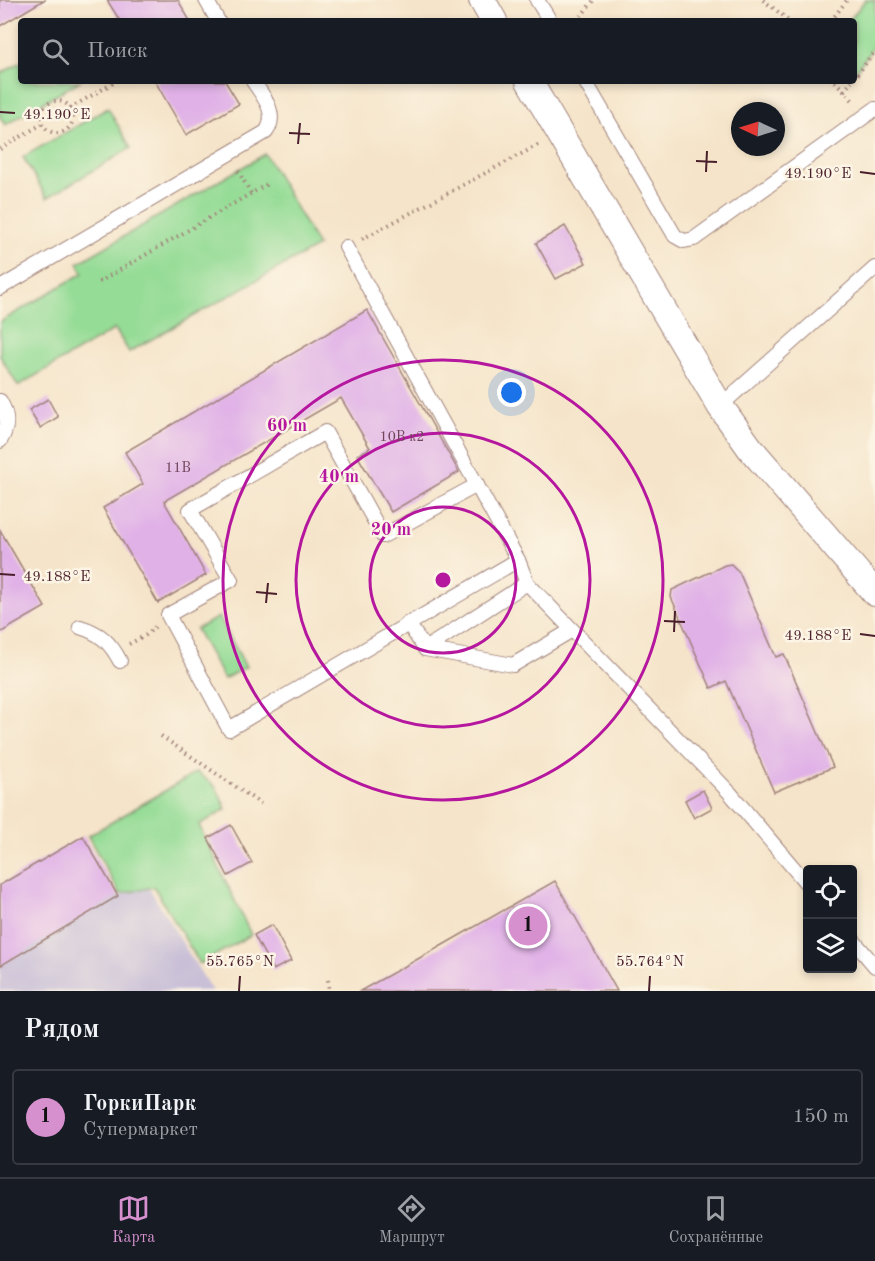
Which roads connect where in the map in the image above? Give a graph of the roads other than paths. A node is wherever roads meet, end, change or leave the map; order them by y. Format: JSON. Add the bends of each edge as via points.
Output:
{"nodes":[{"id":1,"x":206,"y":0,"type":"edge"},
{"id":2,"x":482,"y":0,"type":"edge"},
{"id":3,"x":537,"y":0,"type":"edge"},
{"id":4,"x":217,"y":18,"type":"edge"},
{"id":5,"x":492,"y":18,"type":"edge"},
{"id":6,"x":548,"y":18,"type":"edge"},
{"id":7,"x":256,"y":84,"type":"edge"},
{"id":8,"x":531,"y":84,"type":"edge"},
{"id":9,"x":587,"y":84,"type":"edge"},
{"id":10,"x":871,"y":112,"type":"edge"},
{"id":11,"x":346,"y":247,"type":"road end"},
{"id":12,"x":875,"y":268,"type":"edge"},
{"id":13,"x":0,"y":288,"type":"edge"},
{"id":14,"x":0,"y":401,"type":"edge"},
{"id":15,"x":720,"y":406,"type":"junction"},
{"id":16,"x":0,"y":441,"type":"edge"},
{"id":17,"x":477,"y":485,"type":"junction"},
{"id":18,"x":518,"y":560,"type":"junction"},
{"id":19,"x":526,"y":583,"type":"junction"},
{"id":20,"x":875,"y":593,"type":"edge"},
{"id":21,"x":408,"y":623,"type":"junction"},
{"id":22,"x":80,"y":627,"type":"dead end"},
{"id":23,"x":572,"y":630,"type":"junction"},
{"id":24,"x":425,"y":649,"type":"junction"},
{"id":25,"x":118,"y":656,"type":"road end"},
{"id":26,"x":803,"y":880,"type":"edge"},
{"id":27,"x":857,"y":945,"type":"edge"},
{"id":28,"x":875,"y":966,"type":"edge"}],
"edges":[{"from":1,"to":4,"type":"lane"},
{"from":2,"to":5,"type":"street"},
{"from":3,"to":6,"type":"lane"},
{"from":7,"to":13,"type":"lane","via":[[271,114],[266,132]]},
{"from":8,"to":15,"type":"street"},
{"from":9,"to":10,"type":"lane","via":[[675,236],[684,241],[694,239]]},
{"from":11,"to":17,"type":"lane"},
{"from":12,"to":15,"type":"lane"},
{"from":14,"to":16,"type":"lane","via":[[7,421]]},
{"from":15,"to":20,"type":"street","via":[[750,448]]},
{"from":17,"to":18,"type":"lane"},
{"from":17,"to":21,"type":"lane","via":[[383,536],[325,432],[190,510],[231,580],[168,615],[229,729]]},
{"from":18,"to":19,"type":"lane"},
{"from":18,"to":21,"type":"lane"},
{"from":19,"to":23,"type":"lane"},
{"from":19,"to":24,"type":"lane"},
{"from":21,"to":24,"type":"lane"},
{"from":22,"to":25,"type":"lane","via":[[104,638]]},
{"from":23,"to":24,"type":"lane","via":[[513,665]]},
{"from":23,"to":26,"type":"lane","via":[[730,793]]},
{"from":27,"to":28,"type":"lane"}]}
